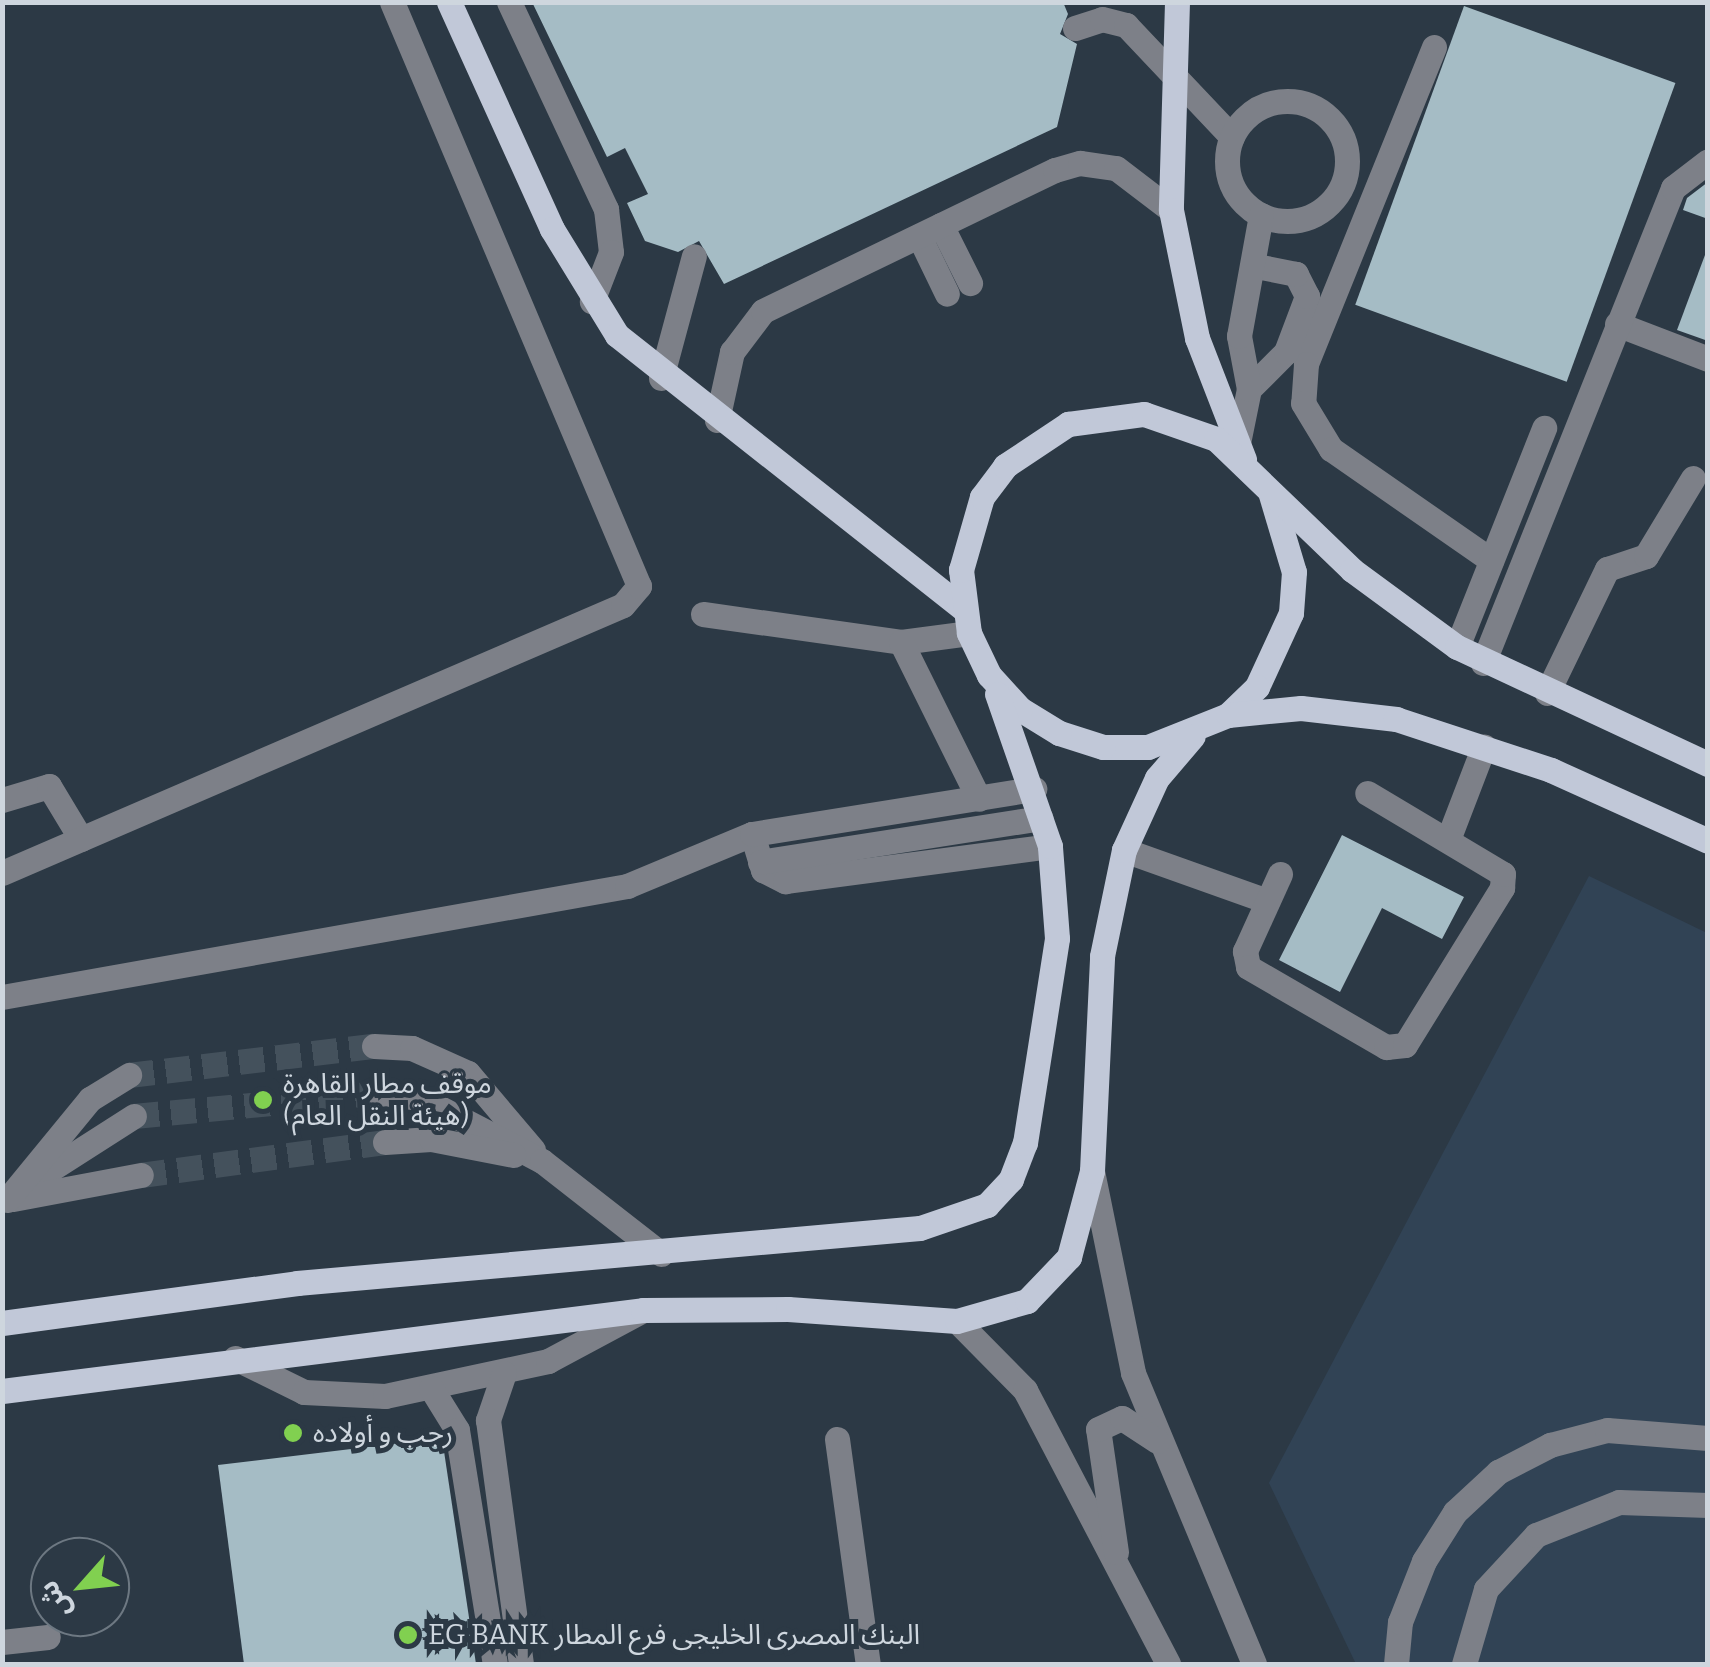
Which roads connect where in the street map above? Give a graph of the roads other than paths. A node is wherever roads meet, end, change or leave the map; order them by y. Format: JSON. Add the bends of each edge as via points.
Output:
{"nodes":[{"id":1,"x":392,"y":2,"type":"edge"},
{"id":2,"x":449,"y":2,"type":"edge"},
{"id":3,"x":509,"y":2,"type":"edge"},
{"id":4,"x":1177,"y":2,"type":"edge"},
{"id":5,"x":1075,"y":28,"type":"dead end"},
{"id":6,"x":1434,"y":47,"type":"dead end"},
{"id":7,"x":1171,"y":68,"type":"junction"},
{"id":8,"x":1232,"y":137,"type":"junction"},
{"id":9,"x":1708,"y":162,"type":"edge"},
{"id":10,"x":1171,"y":210,"type":"junction"},
{"id":11,"x":1261,"y":215,"type":"junction"},
{"id":12,"x":930,"y":231,"type":"junction"},
{"id":13,"x":694,"y":256,"type":"dead end"},
{"id":14,"x":1256,"y":266,"type":"junction"},
{"id":15,"x":958,"y":288,"type":"dead end"},
{"id":16,"x":592,"y":301,"type":"junction"},
{"id":17,"x":1617,"y":324,"type":"junction"},
{"id":18,"x":1708,"y":359,"type":"edge"},
{"id":19,"x":661,"y":378,"type":"junction"},
{"id":20,"x":1249,"y":389,"type":"junction"},
{"id":21,"x":717,"y":420,"type":"junction"},
{"id":22,"x":1544,"y":428,"type":"dead end"},
{"id":23,"x":1242,"y":453,"type":"junction"},
{"id":24,"x":1693,"y":478,"type":"dead end"},
{"id":25,"x":1271,"y":495,"type":"junction"},
{"id":26,"x":1491,"y":560,"type":"junction"},
{"id":27,"x":703,"y":614,"type":"dead end"},
{"id":28,"x":966,"y":621,"type":"junction"},
{"id":29,"x":901,"y":642,"type":"junction"},
{"id":30,"x":1457,"y":648,"type":"junction"},
{"id":31,"x":1483,"y":663,"type":"junction"},
{"id":32,"x":989,"y":674,"type":"junction"},
{"id":33,"x":1547,"y":693,"type":"junction"},
{"id":34,"x":1228,"y":715,"type":"junction"},
{"id":35,"x":1192,"y":736,"type":"junction"},
{"id":36,"x":1484,"y":746,"type":"junction"},
{"id":37,"x":1708,"y":764,"type":"edge"},
{"id":38,"x":1034,"y":789,"type":"junction"},
{"id":39,"x":1367,"y":793,"type":"dead end"},
{"id":40,"x":979,"y":799,"type":"junction"},
{"id":41,"x":2,"y":800,"type":"edge"},
{"id":42,"x":1041,"y":818,"type":"junction"},
{"id":43,"x":752,"y":834,"type":"junction"},
{"id":44,"x":1449,"y":838,"type":"junction"},
{"id":45,"x":81,"y":839,"type":"junction"},
{"id":46,"x":1708,"y":841,"type":"edge"},
{"id":47,"x":1050,"y":846,"type":"junction"},
{"id":48,"x":1124,"y":850,"type":"junction"},
{"id":49,"x":760,"y":862,"type":"junction"},
{"id":50,"x":2,"y":873,"type":"edge"},
{"id":51,"x":1280,"y":874,"type":"dead end"},
{"id":52,"x":1267,"y":901,"type":"junction"},
{"id":53,"x":2,"y":997,"type":"edge"},
{"id":54,"x":374,"y":1046,"type":"tunnel mouth"},
{"id":55,"x":129,"y":1074,"type":"tunnel mouth"},
{"id":56,"x":379,"y":1093,"type":"tunnel mouth"},
{"id":57,"x":134,"y":1116,"type":"tunnel mouth"},
{"id":58,"x":385,"y":1142,"type":"tunnel mouth"},
{"id":59,"x":542,"y":1161,"type":"junction"},
{"id":60,"x":1092,"y":1171,"type":"junction"},
{"id":61,"x":141,"y":1175,"type":"tunnel mouth"},
{"id":62,"x":5,"y":1202,"type":"edge"},
{"id":63,"x":661,"y":1254,"type":"junction"},
{"id":64,"x":643,"y":1310,"type":"junction"},
{"id":65,"x":957,"y":1321,"type":"junction"},
{"id":66,"x":2,"y":1323,"type":"edge"},
{"id":67,"x":235,"y":1358,"type":"junction"},
{"id":68,"x":504,"y":1373,"type":"junction"},
{"id":69,"x":430,"y":1388,"type":"junction"},
{"id":70,"x":2,"y":1391,"type":"edge"},
{"id":71,"x":1708,"y":1438,"type":"edge"},
{"id":72,"x":837,"y":1439,"type":"dead end"},
{"id":73,"x":1157,"y":1441,"type":"junction"},
{"id":74,"x":1708,"y":1505,"type":"edge"},
{"id":75,"x":1116,"y":1562,"type":"junction"},
{"id":76,"x":48,"y":1637,"type":"dead end"},
{"id":77,"x":2,"y":1642,"type":"edge"},
{"id":78,"x":1167,"y":1663,"type":"edge"},
{"id":79,"x":495,"y":1664,"type":"edge"},
{"id":80,"x":520,"y":1664,"type":"edge"},
{"id":81,"x":868,"y":1664,"type":"edge"},
{"id":82,"x":1254,"y":1664,"type":"edge"},
{"id":83,"x":1396,"y":1664,"type":"edge"},
{"id":84,"x":1464,"y":1664,"type":"edge"}],
"edges":[{"from":1,"to":45,"type":"street","via":[[639,586],[624,605]]},
{"from":2,"to":16,"type":"main road"},
{"from":3,"to":16,"type":"street","via":[[606,210],[611,252]]},
{"from":4,"to":7,"type":"main road"},
{"from":5,"to":7,"type":"street","via":[[1118,21]]},
{"from":6,"to":26,"type":"street","via":[[1306,364],[1302,403],[1330,449]]},
{"from":7,"to":8,"type":"street"},
{"from":7,"to":10,"type":"main road"},
{"from":8,"to":11,"type":"street","via":[[1231,182]]},
{"from":8,"to":11,"type":"street","via":[[1248,115],[1287,100],[1326,114],[1343,138],[1344,180],[1329,204],[1289,221]]},
{"from":9,"to":17,"type":"street","via":[[1673,188]]},
{"from":10,"to":12,"type":"street","via":[[1127,173],[1080,163]]},
{"from":10,"to":23,"type":"main road","via":[[1197,338]]},
{"from":11,"to":14,"type":"street"},
{"from":12,"to":15,"type":"street"},
{"from":12,"to":21,"type":"street","via":[[763,311],[732,352]]},
{"from":13,"to":19,"type":"street"},
{"from":14,"to":20,"type":"street","via":[[1239,336]]},
{"from":14,"to":20,"type":"street","via":[[1296,274],[1307,296],[1286,352]]},
{"from":16,"to":19,"type":"main road"},
{"from":17,"to":18,"type":"street"},
{"from":17,"to":31,"type":"street"},
{"from":19,"to":21,"type":"main road"},
{"from":20,"to":23,"type":"street"},
{"from":21,"to":28,"type":"main road"},
{"from":22,"to":26,"type":"street"},
{"from":23,"to":25,"type":"main road"},
{"from":23,"to":28,"type":"main road","via":[[1182,422],[1106,414],[1068,424],[1005,466],[982,497],[967,532]]},
{"from":24,"to":33,"type":"street","via":[[1646,556],[1607,568]]},
{"from":25,"to":30,"type":"main road","via":[[1388,599]]},
{"from":25,"to":34,"type":"main road","via":[[1292,559],[1292,614],[1264,675]]},
{"from":26,"to":30,"type":"street"},
{"from":27,"to":29,"type":"street"},
{"from":28,"to":29,"type":"street"},
{"from":28,"to":32,"type":"main road"},
{"from":29,"to":40,"type":"street"},
{"from":30,"to":31,"type":"main road"},
{"from":31,"to":33,"type":"main road"},
{"from":32,"to":35,"type":"main road","via":[[1020,709],[1102,747],[1148,747]]},
{"from":32,"to":38,"type":"main road"},
{"from":33,"to":37,"type":"main road"},
{"from":34,"to":35,"type":"main road"},
{"from":34,"to":36,"type":"main road","via":[[1348,709]]},
{"from":35,"to":48,"type":"main road","via":[[1157,778]]},
{"from":36,"to":44,"type":"street"},
{"from":36,"to":46,"type":"main road"},
{"from":38,"to":40,"type":"street"},
{"from":38,"to":42,"type":"main road"},
{"from":39,"to":44,"type":"street"},
{"from":40,"to":43,"type":"street"},
{"from":41,"to":45,"type":"street","via":[[49,786]]},
{"from":42,"to":47,"type":"main road"},
{"from":42,"to":49,"type":"street"},
{"from":43,"to":49,"type":"street"},
{"from":43,"to":53,"type":"street","via":[[626,886]]},
{"from":44,"to":52,"type":"street","via":[[1494,862],[1502,888],[1412,1039],[1398,1048],[1252,972],[1244,951]]},
{"from":45,"to":50,"type":"street"},
{"from":47,"to":49,"type":"street","via":[[785,880],[768,876]]},
{"from":47,"to":63,"type":"main road","via":[[1052,980],[1025,1143],[1001,1194],[969,1215],[920,1228]]},
{"from":48,"to":52,"type":"street"},
{"from":48,"to":60,"type":"main road","via":[[1102,956]]},
{"from":51,"to":52,"type":"street"},
{"from":54,"to":59,"type":"street","via":[[412,1048],[468,1073]]},
{"from":55,"to":62,"type":"street","via":[[90,1100]]},
{"from":56,"to":59,"type":"street","via":[[421,1098]]},
{"from":57,"to":62,"type":"street"},
{"from":58,"to":59,"type":"street","via":[[431,1139]]},
{"from":59,"to":63,"type":"street"},
{"from":60,"to":65,"type":"main road","via":[[1069,1256],[1051,1282],[1027,1301]]},
{"from":60,"to":73,"type":"street","via":[[1122,1333]]},
{"from":61,"to":62,"type":"street"},
{"from":63,"to":66,"type":"main road","via":[[298,1283]]},
{"from":64,"to":65,"type":"main road","via":[[788,1308]]},
{"from":64,"to":67,"type":"main road"},
{"from":64,"to":68,"type":"street","via":[[575,1350]]},
{"from":65,"to":75,"type":"street","via":[[1025,1390]]},
{"from":67,"to":69,"type":"street","via":[[327,1398]]},
{"from":67,"to":70,"type":"main road"},
{"from":68,"to":69,"type":"street"},
{"from":68,"to":80,"type":"street","via":[[488,1420]]},
{"from":69,"to":79,"type":"street","via":[[457,1430]]},
{"from":71,"to":83,"type":"street","via":[[1607,1430],[1550,1444],[1498,1472],[1456,1512],[1424,1561],[1400,1622]]},
{"from":72,"to":81,"type":"street"},
{"from":73,"to":75,"type":"street","via":[[1122,1418],[1098,1429]]},
{"from":73,"to":82,"type":"street"},
{"from":74,"to":84,"type":"street","via":[[1619,1502],[1536,1535],[1486,1589]]},
{"from":75,"to":78,"type":"street"},
{"from":76,"to":77,"type":"street"}]}
